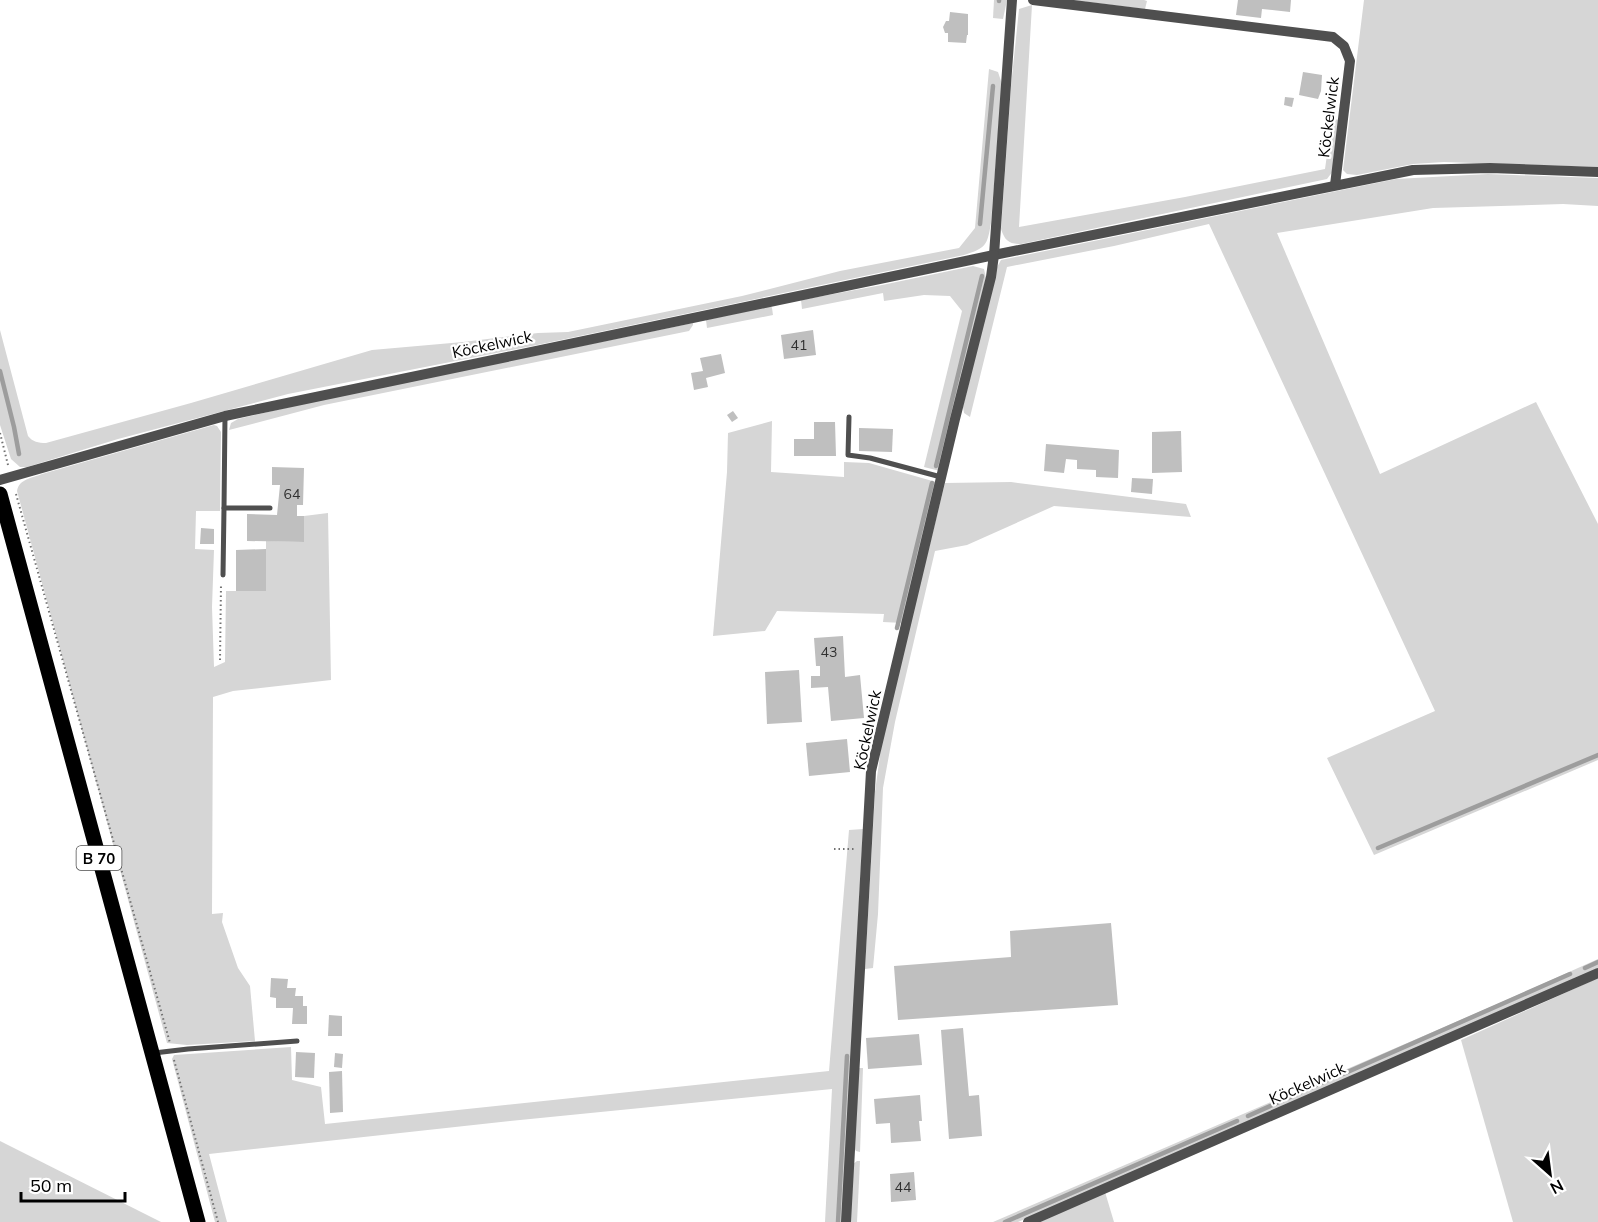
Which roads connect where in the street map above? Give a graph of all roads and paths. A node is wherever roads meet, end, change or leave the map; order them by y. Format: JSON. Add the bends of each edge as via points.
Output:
{"nodes":[{"id":1,"x":1012,"y":0,"type":"edge"},
{"id":2,"x":1033,"y":0,"type":"edge"},
{"id":3,"x":1598,"y":172,"type":"edge"},
{"id":4,"x":1335,"y":185,"type":"junction"},
{"id":5,"x":994,"y":255,"type":"junction"},
{"id":6,"x":225,"y":416,"type":"junction"},
{"id":7,"x":849,"y":417,"type":"dead end"},
{"id":8,"x":0,"y":433,"type":"edge"},
{"id":9,"x":11,"y":476,"type":"junction"},
{"id":10,"x":941,"y":477,"type":"junction"},
{"id":11,"x":0,"y":480,"type":"edge"},
{"id":12,"x":0,"y":494,"type":"edge"},
{"id":13,"x":224,"y":508,"type":"junction"},
{"id":14,"x":270,"y":508,"type":"dead end"},
{"id":15,"x":223,"y":575,"type":"joint"},
{"id":16,"x":220,"y":660,"type":"dead end"},
{"id":17,"x":867,"y":848,"type":"junction"},
{"id":18,"x":834,"y":849,"type":"dead end"},
{"id":19,"x":1598,"y":973,"type":"edge"},
{"id":20,"x":297,"y":1041,"type":"dead end"},
{"id":21,"x":172,"y":1050,"type":"junction"},
{"id":22,"x":152,"y":1053,"type":"junction"},
{"id":23,"x":198,"y":1222,"type":"edge"},
{"id":24,"x":218,"y":1222,"type":"edge"},
{"id":25,"x":846,"y":1222,"type":"edge"},
{"id":26,"x":1028,"y":1222,"type":"edge"}],
"edges":[{"from":1,"to":5,"type":"street","name":"Köckelwick"},
{"from":2,"to":4,"type":"street","name":"Köckelwick","via":[[1333,37],[1344,45],[1350,61]]},
{"from":3,"to":4,"type":"street","name":"Köckelwick","via":[[1413,170]]},
{"from":4,"to":5,"type":"street","name":"Köckelwick"},
{"from":5,"to":6,"type":"street","name":"Köckelwick"},
{"from":5,"to":10,"type":"street","name":"Köckelwick"},
{"from":6,"to":9,"type":"street","name":"Köckelwick"},
{"from":6,"to":13,"type":"lane"},
{"from":7,"to":10,"type":"lane","via":[[848,455]]},
{"from":8,"to":9,"type":"path"},
{"from":9,"to":11,"type":"street","name":"Köckelwick"},
{"from":9,"to":21,"type":"path"},
{"from":10,"to":17,"type":"street","name":"Köckelwick","via":[[872,771]]},
{"from":12,"to":22,"type":"main road","number":"B 70"},
{"from":13,"to":14,"type":"lane"},
{"from":13,"to":15,"type":"lane"},
{"from":15,"to":16,"type":"path"},
{"from":17,"to":18,"type":"path"},
{"from":17,"to":25,"type":"street","name":"Köckelwick"},
{"from":19,"to":26,"type":"street","name":"Köckelwick"},
{"from":20,"to":21,"type":"lane"},
{"from":21,"to":22,"type":"lane"},
{"from":21,"to":24,"type":"path"},
{"from":22,"to":23,"type":"main road","number":"B 70"}]}
